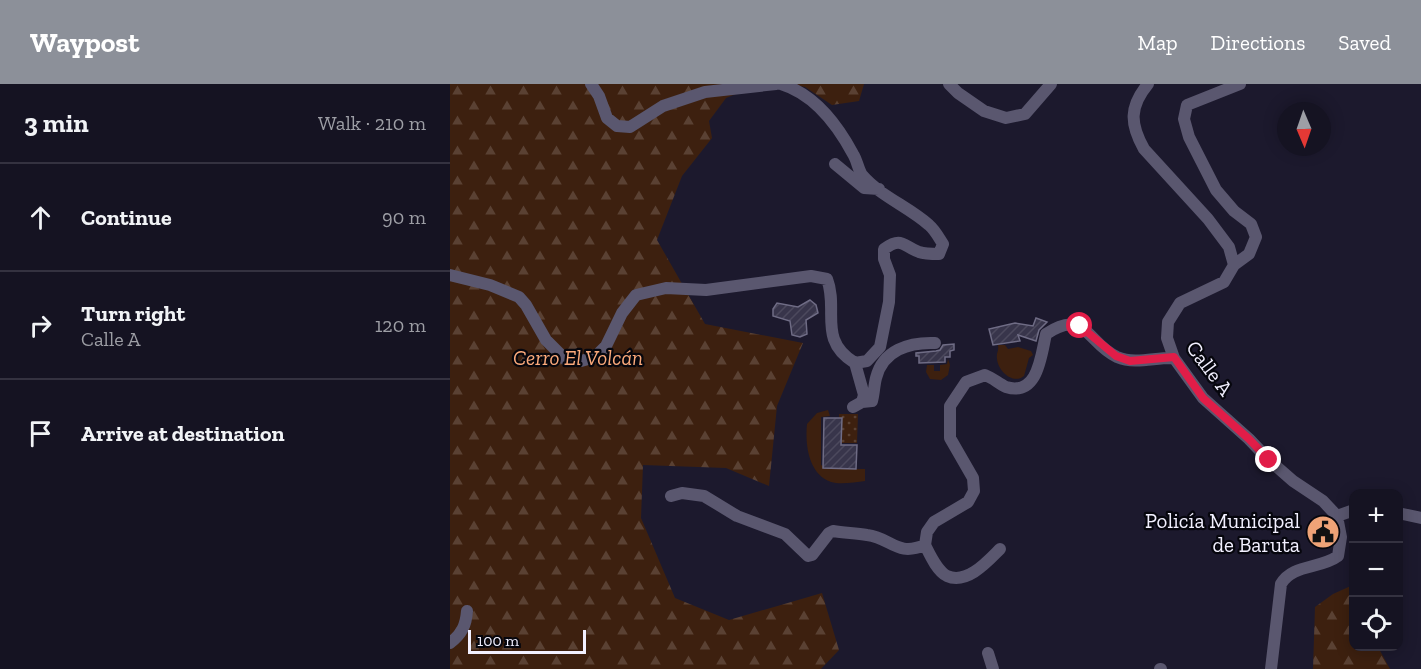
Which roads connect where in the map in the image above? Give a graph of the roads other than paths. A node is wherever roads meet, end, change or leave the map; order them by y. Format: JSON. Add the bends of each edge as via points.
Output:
{"nodes":[{"id":1,"x":591,"y":84,"type":"edge"},
{"id":2,"x":776,"y":84,"type":"edge"},
{"id":3,"x":781,"y":84,"type":"edge"},
{"id":4,"x":949,"y":84,"type":"edge"},
{"id":5,"x":1051,"y":84,"type":"edge"},
{"id":6,"x":1148,"y":84,"type":"edge"},
{"id":7,"x":1240,"y":84,"type":"edge"},
{"id":8,"x":835,"y":164,"type":"dead end"},
{"id":9,"x":879,"y":189,"type":"junction"},
{"id":10,"x":1234,"y":265,"type":"junction"},
{"id":11,"x":450,"y":275,"type":"edge"},
{"id":12,"x":935,"y":343,"type":"dead end"},
{"id":13,"x":1174,"y":357,"type":"junction"},
{"id":14,"x":855,"y":363,"type":"junction"},
{"id":15,"x":671,"y":496,"type":"dead end"},
{"id":16,"x":1349,"y":512,"type":"edge"},
{"id":17,"x":1403,"y":514,"type":"edge"},
{"id":18,"x":1337,"y":516,"type":"junction"},
{"id":19,"x":1421,"y":518,"type":"edge"},
{"id":20,"x":925,"y":545,"type":"junction"},
{"id":21,"x":1000,"y":549,"type":"dead end"},
{"id":22,"x":467,"y":611,"type":"dead end"},
{"id":23,"x":450,"y":643,"type":"edge"},
{"id":24,"x":988,"y":653,"type":"dead end"},
{"id":25,"x":993,"y":669,"type":"edge"},
{"id":26,"x":1271,"y":669,"type":"edge"}],
"edges":[{"from":1,"to":2,"type":"street","via":[[607,118],[617,126],[630,127],[663,106],[705,92]]},
{"from":3,"to":9,"type":"street","via":[[794,88],[825,112],[840,129],[861,173]]},
{"from":4,"to":5,"type":"street","via":[[984,111],[1006,118],[1025,114]]},
{"from":6,"to":10,"type":"street","via":[[1132,115],[1136,135],[1144,149],[1212,224],[1229,247]]},
{"from":7,"to":10,"type":"street","name":"Calle A","via":[[1187,105],[1184,119],[1216,190],[1251,224],[1256,237],[1248,254]]},
{"from":8,"to":9,"type":"street","via":[[864,188]]},
{"from":9,"to":14,"type":"street","via":[[931,227],[943,244],[939,254],[894,242],[884,249],[890,275],[889,302],[880,347],[867,361]]},
{"from":10,"to":13,"type":"street","name":"Calle A","via":[[1224,282],[1180,303],[1168,322],[1167,338]]},
{"from":11,"to":14,"type":"street","via":[[519,297],[546,340],[565,359],[581,361],[595,357],[606,346],[636,295],[666,288],[706,290],[811,276],[827,279],[833,336],[844,356]]},
{"from":12,"to":14,"type":"street","via":[[895,349],[879,370],[872,401],[857,404],[864,395]]},
{"from":13,"to":18,"type":"street","name":"Calle A","via":[[1203,398]]},
{"from":13,"to":20,"type":"street","via":[[1130,361],[1116,356],[1080,326],[1068,324],[1046,334],[1038,370],[1030,384],[1020,389],[985,375],[966,382],[950,406],[951,438],[973,478],[974,491],[968,502],[934,522]]},
{"from":15,"to":20,"type":"street","via":[[704,496],[737,516],[785,534],[808,556],[833,531],[869,535],[897,548],[913,550]]},
{"from":16,"to":18,"type":"street"},
{"from":17,"to":19,"type":"street"},
{"from":18,"to":26,"type":"street","via":[[1341,537],[1338,556],[1296,571],[1281,584]]},
{"from":20,"to":21,"type":"street","via":[[946,576],[956,578],[985,564]]},
{"from":22,"to":23,"type":"street","via":[[466,624]]},
{"from":24,"to":25,"type":"street"}]}
